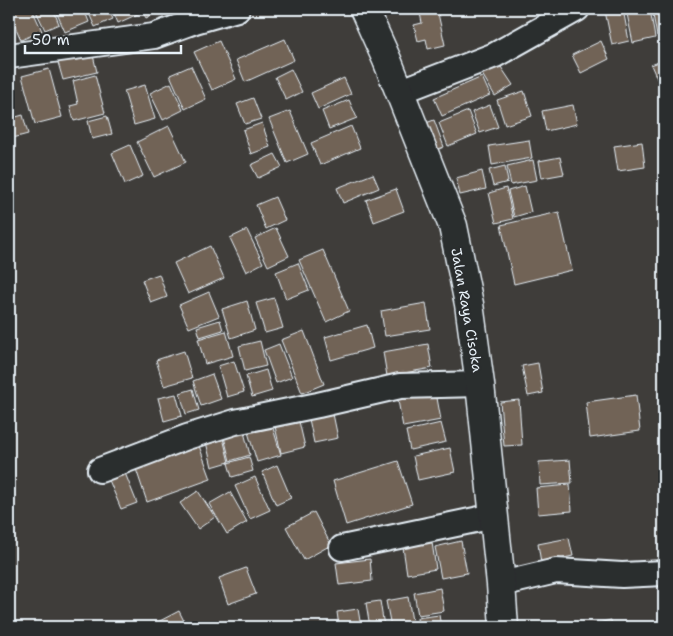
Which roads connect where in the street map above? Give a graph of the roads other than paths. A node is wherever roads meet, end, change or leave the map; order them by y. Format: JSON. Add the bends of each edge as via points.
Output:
{"nodes":[{"id":1,"x":237,"y":9,"type":"edge"},
{"id":2,"x":364,"y":9,"type":"edge"},
{"id":3,"x":578,"y":9,"type":"edge"},
{"id":4,"x":9,"y":56,"type":"edge"},
{"id":5,"x":399,"y":92,"type":"junction"},
{"id":6,"x":480,"y":384,"type":"junction"},
{"id":7,"x":100,"y":470,"type":"dead end"},
{"id":8,"x":494,"y":516,"type":"junction"},
{"id":9,"x":342,"y":548,"type":"dead end"},
{"id":10,"x":664,"y":573,"type":"edge"},
{"id":11,"x":501,"y":584,"type":"junction"},
{"id":12,"x":504,"y":627,"type":"edge"}],
"edges":[{"from":1,"to":4,"type":"street","via":[[154,36]]},
{"from":2,"to":5,"type":"street","name":"Jalan Raya Cisoka"},
{"from":3,"to":5,"type":"street","via":[[495,55]]},
{"from":5,"to":6,"type":"street","name":"Jalan Raya Cisoka","via":[[453,226],[470,304]]},
{"from":6,"to":7,"type":"street","via":[[400,386],[235,422]]},
{"from":6,"to":8,"type":"street","name":"Jalan Raya Cisoka"},
{"from":8,"to":9,"type":"street"},
{"from":8,"to":11,"type":"street","name":"Jalan Raya Cisoka"},
{"from":10,"to":11,"type":"street","via":[[622,575],[556,571]]},
{"from":11,"to":12,"type":"street","name":"Jalan Raya Cisoka"}]}
